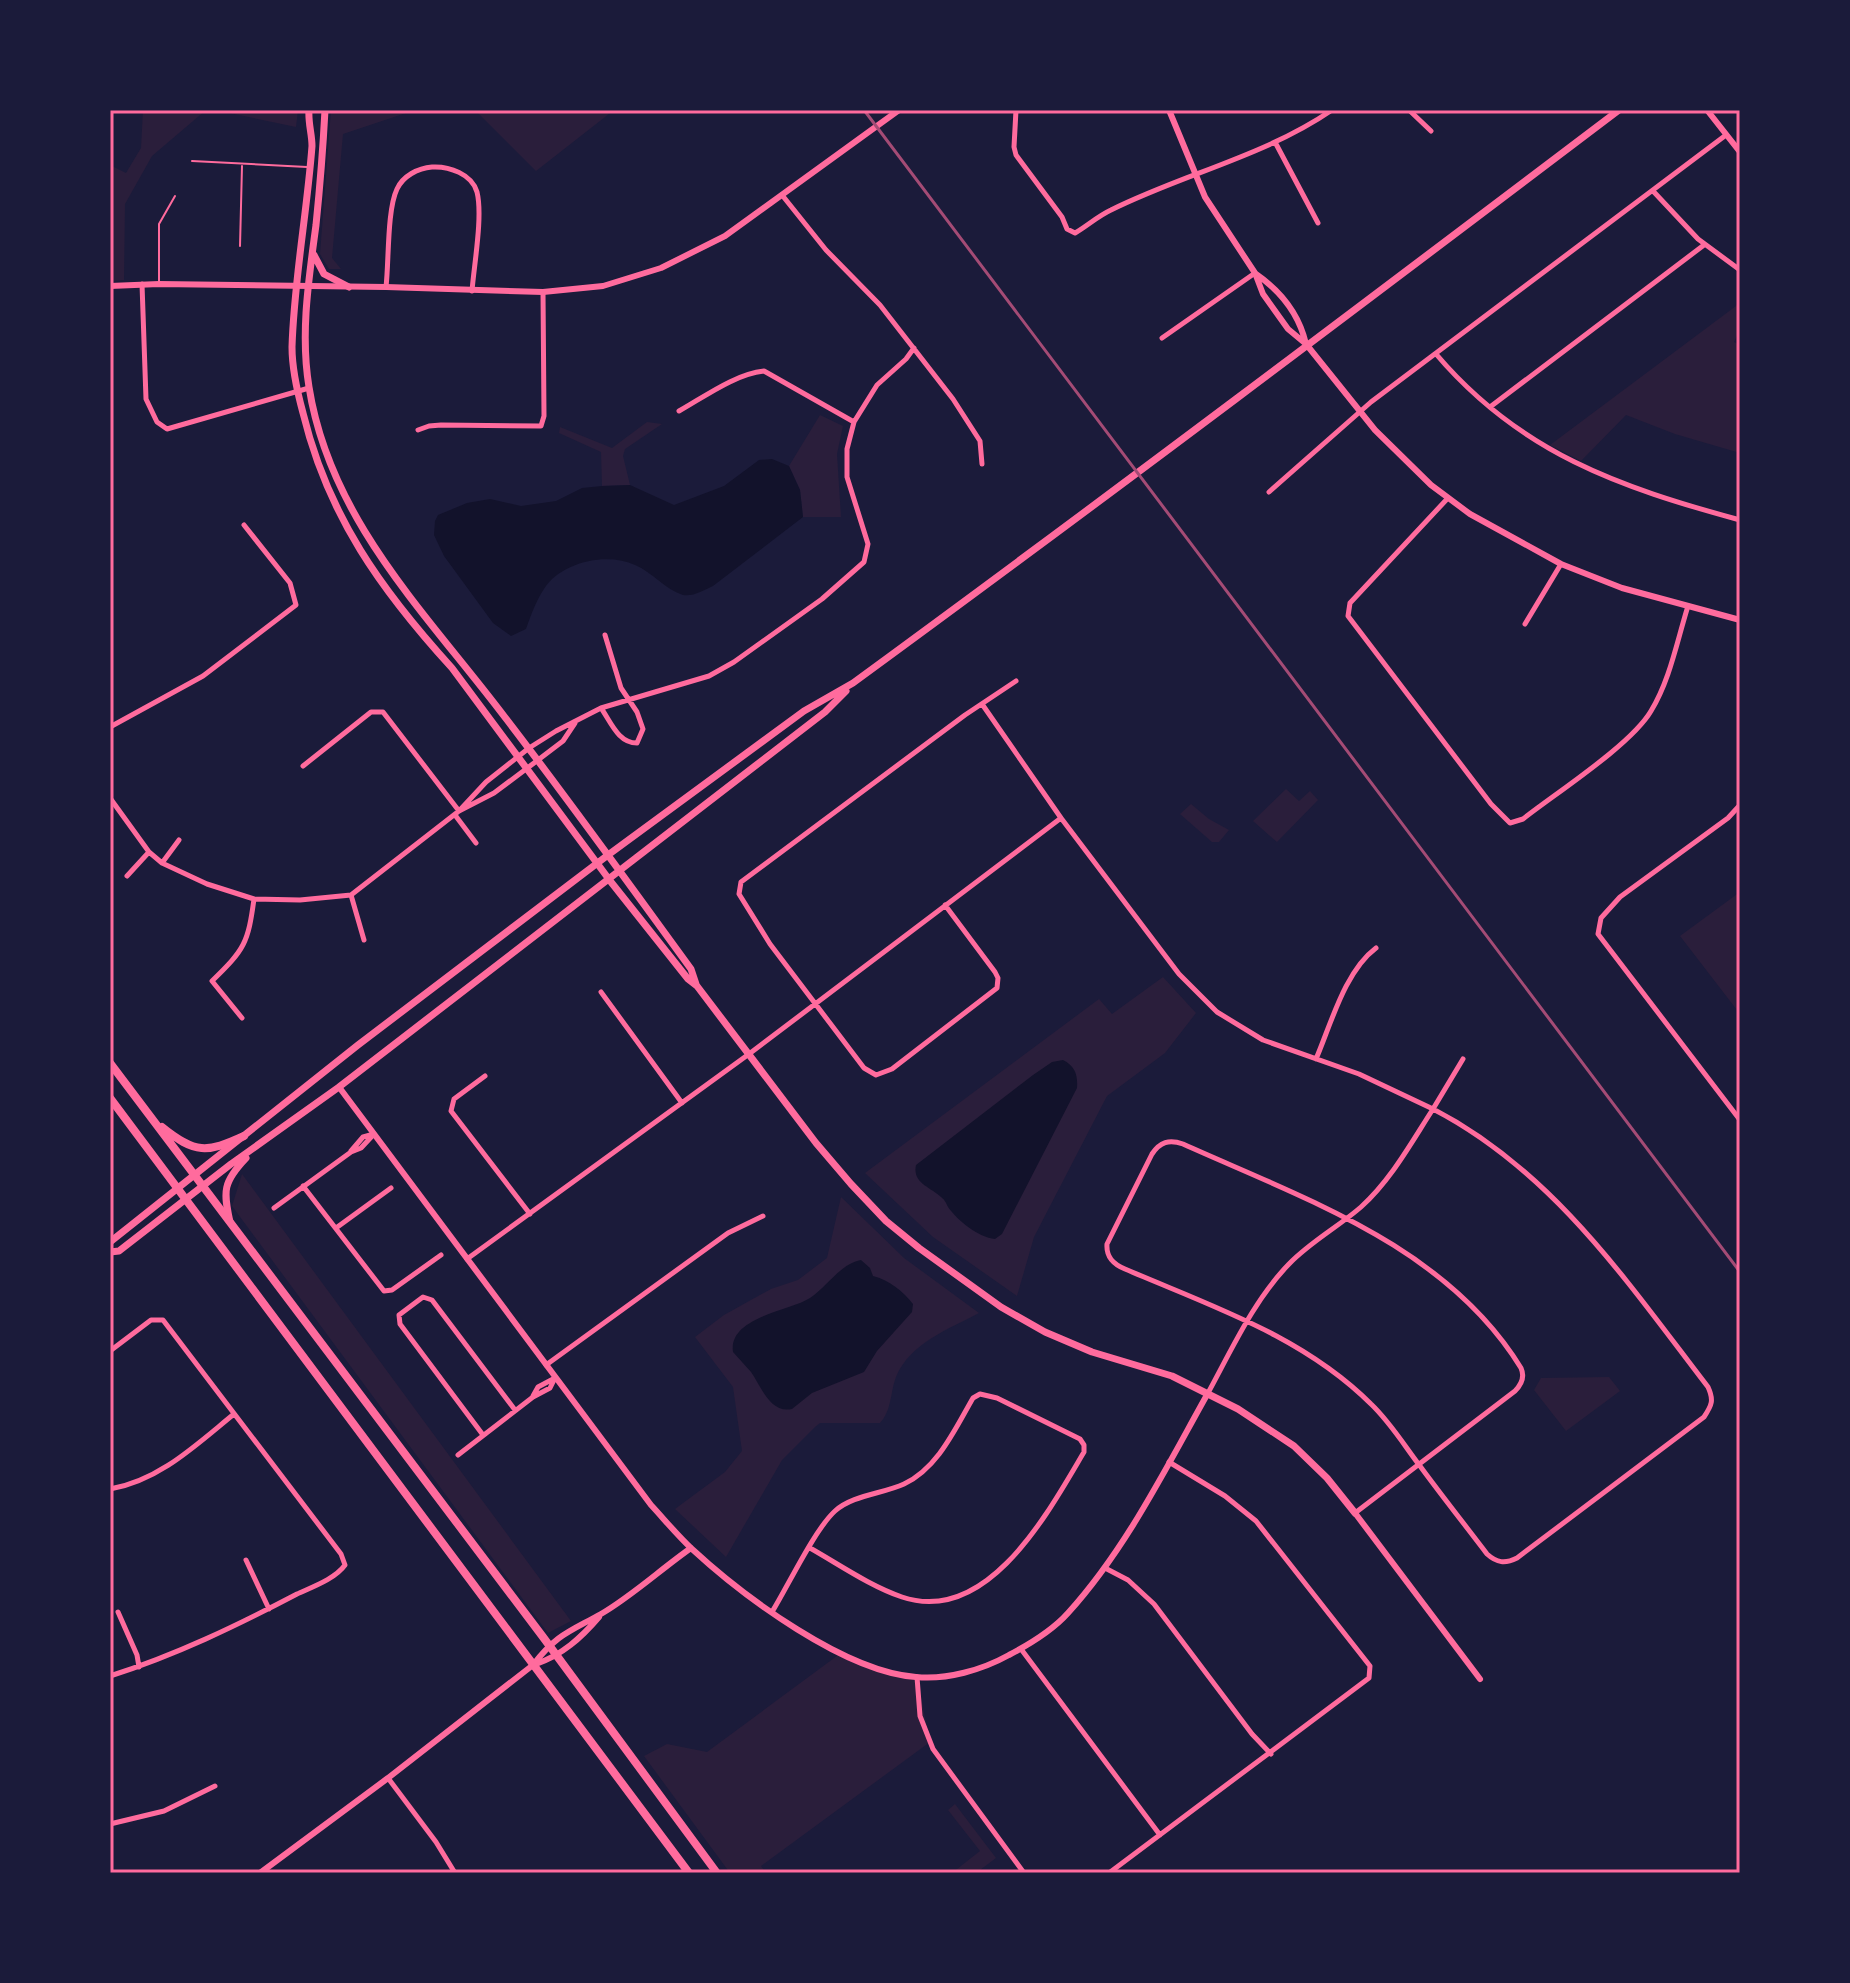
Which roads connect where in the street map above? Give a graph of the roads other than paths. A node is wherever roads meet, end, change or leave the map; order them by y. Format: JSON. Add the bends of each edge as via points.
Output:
{"nodes":[{"id":1,"x":309,"y":110,"type":"edge"},
{"id":2,"x":325,"y":110,"type":"edge"},
{"id":3,"x":899,"y":110,"type":"edge"},
{"id":4,"x":1016,"y":110,"type":"edge"},
{"id":5,"x":1169,"y":110,"type":"edge"},
{"id":6,"x":1332,"y":110,"type":"edge"},
{"id":7,"x":1409,"y":110,"type":"edge"},
{"id":8,"x":1619,"y":110,"type":"edge"},
{"id":9,"x":1707,"y":110,"type":"edge"},
{"id":10,"x":1431,"y":131,"type":"dead end"},
{"id":11,"x":1726,"y":135,"type":"junction"},
{"id":12,"x":1275,"y":142,"type":"junction"},
{"id":13,"x":1740,"y":152,"type":"edge"},
{"id":14,"x":192,"y":161,"type":"dead end"},
{"id":15,"x":242,"y":164,"type":"junction"},
{"id":16,"x":309,"y":167,"type":"junction"},
{"id":17,"x":322,"y":169,"type":"junction"},
{"id":18,"x":1194,"y":174,"type":"junction"},
{"id":19,"x":1653,"y":191,"type":"junction"},
{"id":20,"x":782,"y":195,"type":"junction"},
{"id":21,"x":175,"y":196,"type":"dead end"},
{"id":22,"x":1318,"y":223,"type":"dead end"},
{"id":23,"x":1704,"y":245,"type":"junction"},
{"id":24,"x":240,"y":246,"type":"dead end"},
{"id":25,"x":313,"y":249,"type":"junction"},
{"id":26,"x":1740,"y":270,"type":"edge"},
{"id":27,"x":1255,"y":273,"type":"junction"},
{"id":28,"x":142,"y":284,"type":"junction"},
{"id":29,"x":159,"y":284,"type":"junction"},
{"id":30,"x":110,"y":286,"type":"edge"},
{"id":31,"x":297,"y":286,"type":"junction"},
{"id":32,"x":308,"y":286,"type":"junction"},
{"id":33,"x":349,"y":287,"type":"junction"},
{"id":34,"x":386,"y":287,"type":"junction"},
{"id":35,"x":472,"y":291,"type":"junction"},
{"id":36,"x":543,"y":292,"type":"junction"},
{"id":37,"x":1162,"y":338,"type":"dead end"},
{"id":38,"x":1306,"y":344,"type":"junction"},
{"id":39,"x":914,"y":348,"type":"junction"},
{"id":40,"x":1436,"y":354,"type":"junction"},
{"id":41,"x":309,"y":388,"type":"junction"},
{"id":42,"x":297,"y":391,"type":"junction"},
{"id":43,"x":1490,"y":407,"type":"junction"},
{"id":44,"x":679,"y":411,"type":"dead end"},
{"id":45,"x":1359,"y":412,"type":"junction"},
{"id":46,"x":854,"y":422,"type":"junction"},
{"id":47,"x":418,"y":430,"type":"dead end"},
{"id":48,"x":982,"y":464,"type":"dead end"},
{"id":49,"x":1269,"y":492,"type":"dead end"},
{"id":50,"x":1448,"y":498,"type":"junction"},
{"id":51,"x":1740,"y":520,"type":"edge"},
{"id":52,"x":244,"y":525,"type":"dead end"},
{"id":53,"x":1561,"y":564,"type":"junction"},
{"id":54,"x":1688,"y":606,"type":"junction"},
{"id":55,"x":1740,"y":620,"type":"edge"},
{"id":56,"x":1525,"y":624,"type":"dead end"},
{"id":57,"x":605,"y":635,"type":"dead end"},
{"id":58,"x":1016,"y":681,"type":"dead end"},
{"id":59,"x":853,"y":683,"type":"junction"},
{"id":60,"x":627,"y":698,"type":"junction"},
{"id":61,"x":982,"y":704,"type":"junction"},
{"id":62,"x":601,"y":708,"type":"junction"},
{"id":63,"x":575,"y":723,"type":"junction"},
{"id":64,"x":110,"y":727,"type":"edge"},
{"id":65,"x":529,"y":748,"type":"junction"},
{"id":66,"x":518,"y":757,"type":"junction"},
{"id":67,"x":538,"y":760,"type":"junction"},
{"id":68,"x":303,"y":766,"type":"dead end"},
{"id":69,"x":527,"y":768,"type":"junction"},
{"id":70,"x":110,"y":798,"type":"edge"},
{"id":71,"x":1740,"y":805,"type":"edge"},
{"id":72,"x":457,"y":813,"type":"junction"},
{"id":73,"x":1061,"y":818,"type":"junction"},
{"id":74,"x":179,"y":840,"type":"dead end"},
{"id":75,"x":476,"y":843,"type":"dead end"},
{"id":76,"x":149,"y":852,"type":"junction"},
{"id":77,"x":608,"y":855,"type":"junction"},
{"id":78,"x":162,"y":863,"type":"junction"},
{"id":79,"x":599,"y":863,"type":"junction"},
{"id":80,"x":619,"y":871,"type":"junction"},
{"id":81,"x":127,"y":876,"type":"dead end"},
{"id":82,"x":609,"y":878,"type":"junction"},
{"id":83,"x":351,"y":895,"type":"junction"},
{"id":84,"x":254,"y":899,"type":"junction"},
{"id":85,"x":945,"y":905,"type":"junction"},
{"id":86,"x":364,"y":940,"type":"dead end"},
{"id":87,"x":1376,"y":948,"type":"dead end"},
{"id":88,"x":697,"y":986,"type":"junction"},
{"id":89,"x":601,"y":992,"type":"dead end"},
{"id":90,"x":815,"y":1002,"type":"junction"},
{"id":91,"x":242,"y":1018,"type":"dead end"},
{"id":92,"x":749,"y":1054,"type":"junction"},
{"id":93,"x":1316,"y":1059,"type":"junction"},
{"id":94,"x":1463,"y":1059,"type":"dead end"},
{"id":95,"x":110,"y":1063,"type":"edge"},
{"id":96,"x":485,"y":1076,"type":"dead end"},
{"id":97,"x":339,"y":1087,"type":"junction"},
{"id":98,"x":110,"y":1098,"type":"edge"},
{"id":99,"x":682,"y":1103,"type":"junction"},
{"id":100,"x":1433,"y":1109,"type":"junction"},
{"id":101,"x":151,"y":1117,"type":"junction"},
{"id":102,"x":1740,"y":1120,"type":"edge"},
{"id":103,"x":374,"y":1134,"type":"junction"},
{"id":104,"x":244,"y":1136,"type":"junction"},
{"id":105,"x":253,"y":1150,"type":"junction"},
{"id":106,"x":193,"y":1174,"type":"junction"},
{"id":107,"x":202,"y":1186,"type":"junction"},
{"id":108,"x":303,"y":1186,"type":"junction"},
{"id":109,"x":176,"y":1188,"type":"junction"},
{"id":110,"x":391,"y":1188,"type":"dead end"},
{"id":111,"x":185,"y":1199,"type":"junction"},
{"id":112,"x":274,"y":1208,"type":"dead end"},
{"id":113,"x":530,"y":1214,"type":"junction"},
{"id":114,"x":763,"y":1216,"type":"dead end"},
{"id":115,"x":1347,"y":1218,"type":"junction"},
{"id":116,"x":231,"y":1224,"type":"junction"},
{"id":117,"x":336,"y":1228,"type":"junction"},
{"id":118,"x":110,"y":1242,"type":"edge"},
{"id":119,"x":110,"y":1252,"type":"edge"},
{"id":120,"x":441,"y":1255,"type":"dead end"},
{"id":121,"x":467,"y":1259,"type":"junction"},
{"id":122,"x":1247,"y":1322,"type":"junction"},
{"id":123,"x":110,"y":1351,"type":"edge"},
{"id":124,"x":546,"y":1365,"type":"junction"},
{"id":125,"x":555,"y":1378,"type":"junction"},
{"id":126,"x":1208,"y":1393,"type":"junction"},
{"id":127,"x":515,"y":1410,"type":"junction"},
{"id":128,"x":234,"y":1414,"type":"junction"},
{"id":129,"x":483,"y":1435,"type":"junction"},
{"id":130,"x":458,"y":1455,"type":"dead end"},
{"id":131,"x":1169,"y":1462,"type":"junction"},
{"id":132,"x":1419,"y":1465,"type":"junction"},
{"id":133,"x":110,"y":1489,"type":"edge"},
{"id":134,"x":1355,"y":1513,"type":"junction"},
{"id":135,"x":691,"y":1548,"type":"junction"},
{"id":136,"x":810,"y":1548,"type":"junction"},
{"id":137,"x":246,"y":1560,"type":"dead end"},
{"id":138,"x":1105,"y":1568,"type":"junction"},
{"id":139,"x":269,"y":1609,"type":"junction"},
{"id":140,"x":118,"y":1612,"type":"dead end"},
{"id":141,"x":772,"y":1612,"type":"junction"},
{"id":142,"x":601,"y":1614,"type":"junction"},
{"id":143,"x":548,"y":1645,"type":"junction"},
{"id":144,"x":1021,"y":1649,"type":"junction"},
{"id":145,"x":557,"y":1657,"type":"junction"},
{"id":146,"x":533,"y":1665,"type":"junction"},
{"id":147,"x":139,"y":1667,"type":"junction"},
{"id":148,"x":110,"y":1676,"type":"edge"},
{"id":149,"x":917,"y":1677,"type":"junction"},
{"id":150,"x":1480,"y":1679,"type":"dead end"},
{"id":151,"x":1271,"y":1754,"type":"junction"},
{"id":152,"x":388,"y":1778,"type":"junction"},
{"id":153,"x":215,"y":1786,"type":"dead end"},
{"id":154,"x":110,"y":1824,"type":"edge"},
{"id":155,"x":1160,"y":1835,"type":"junction"},
{"id":156,"x":260,"y":1873,"type":"edge"},
{"id":157,"x":455,"y":1873,"type":"edge"},
{"id":158,"x":689,"y":1873,"type":"edge"},
{"id":159,"x":717,"y":1873,"type":"edge"},
{"id":160,"x":1024,"y":1873,"type":"edge"},
{"id":161,"x":1109,"y":1873,"type":"edge"}],
"edges":[{"from":1,"to":16,"type":"main road"},
{"from":2,"to":17,"type":"main road"},
{"from":3,"to":20,"type":"street"},
{"from":4,"to":18,"type":"street","via":[[1016,155],[1071,232]]},
{"from":5,"to":18,"type":"street"},
{"from":6,"to":12,"type":"street"},
{"from":7,"to":10,"type":"street"},
{"from":8,"to":38,"type":"main road"},
{"from":9,"to":11,"type":"street"},
{"from":11,"to":13,"type":"street"},
{"from":11,"to":19,"type":"street"},
{"from":12,"to":18,"type":"street"},
{"from":12,"to":22,"type":"street"},
{"from":14,"to":15,"type":"lane"},
{"from":15,"to":16,"type":"lane"},
{"from":15,"to":24,"type":"lane"},
{"from":16,"to":17,"type":"lane"},
{"from":16,"to":31,"type":"main road"},
{"from":17,"to":25,"type":"main road"},
{"from":18,"to":27,"type":"street","via":[[1214,215]]},
{"from":19,"to":23,"type":"street"},
{"from":19,"to":40,"type":"street"},
{"from":20,"to":36,"type":"street","via":[[725,236],[661,268],[603,286]]},
{"from":20,"to":39,"type":"street"},
{"from":21,"to":29,"type":"lane","via":[[159,224]]},
{"from":23,"to":26,"type":"street"},
{"from":23,"to":43,"type":"street"},
{"from":25,"to":32,"type":"main road"},
{"from":25,"to":33,"type":"main road","via":[[324,274]]},
{"from":27,"to":37,"type":"street"},
{"from":27,"to":38,"type":"street","via":[[1288,329]]},
{"from":27,"to":38,"type":"street","via":[[1274,287],[1301,322]]},
{"from":28,"to":29,"type":"street"},
{"from":28,"to":30,"type":"street"},
{"from":28,"to":42,"type":"street","via":[[146,399],[157,422],[167,429]]},
{"from":29,"to":31,"type":"street"},
{"from":31,"to":32,"type":"street"},
{"from":31,"to":42,"type":"main road","via":[[292,348]]},
{"from":32,"to":33,"type":"street"},
{"from":32,"to":41,"type":"main road"},
{"from":33,"to":34,"type":"street"},
{"from":34,"to":35,"type":"street"},
{"from":34,"to":35,"type":"street","via":[[395,191],[414,172],[442,167],[463,175],[477,191]]},
{"from":35,"to":36,"type":"street"},
{"from":36,"to":47,"type":"street","via":[[541,426],[441,425]]},
{"from":38,"to":45,"type":"street"},
{"from":38,"to":59,"type":"main road"},
{"from":39,"to":46,"type":"street","via":[[877,385]]},
{"from":39,"to":48,"type":"street","via":[[974,430]]},
{"from":40,"to":43,"type":"street"},
{"from":40,"to":45,"type":"street"},
{"from":41,"to":42,"type":"street"},
{"from":41,"to":65,"type":"main road","via":[[327,459],[366,537]]},
{"from":42,"to":66,"type":"main road","via":[[318,469],[353,539]]},
{"from":43,"to":51,"type":"street","via":[[1544,447],[1587,470],[1656,497]]},
{"from":44,"to":46,"type":"street","via":[[764,371]]},
{"from":45,"to":49,"type":"street"},
{"from":45,"to":50,"type":"street"},
{"from":46,"to":60,"type":"street","via":[[847,477],[865,528],[864,562],[734,662],[709,676]]},
{"from":50,"to":53,"type":"street"},
{"from":50,"to":54,"type":"street","via":[[1350,603],[1348,616],[1510,823],[1523,819],[1641,725],[1661,693]]},
{"from":52,"to":64,"type":"street","via":[[290,583],[296,605],[203,676]]},
{"from":53,"to":54,"type":"street"},
{"from":53,"to":56,"type":"street"},
{"from":54,"to":55,"type":"street"},
{"from":57,"to":60,"type":"street"},
{"from":58,"to":61,"type":"street"},
{"from":59,"to":77,"type":"main road","via":[[804,711]]},
{"from":59,"to":80,"type":"main road","via":[[825,712]]},
{"from":60,"to":62,"type":"street"},
{"from":60,"to":62,"type":"street","via":[[643,729],[637,743],[621,738]]},
{"from":61,"to":73,"type":"street"},
{"from":61,"to":90,"type":"street","via":[[741,882],[739,894],[747,908]]},
{"from":62,"to":63,"type":"street"},
{"from":63,"to":65,"type":"street"},
{"from":63,"to":67,"type":"street","via":[[563,741]]},
{"from":65,"to":66,"type":"street"},
{"from":65,"to":67,"type":"main road"},
{"from":66,"to":69,"type":"main road"},
{"from":66,"to":72,"type":"street"},
{"from":67,"to":69,"type":"street"},
{"from":67,"to":77,"type":"main road"},
{"from":68,"to":72,"type":"street","via":[[371,712],[383,712]]},
{"from":69,"to":72,"type":"street"},
{"from":69,"to":79,"type":"main road"},
{"from":70,"to":76,"type":"street"},
{"from":71,"to":102,"type":"street","via":[[1620,897],[1601,918],[1598,934]]},
{"from":72,"to":75,"type":"street"},
{"from":72,"to":83,"type":"street"},
{"from":73,"to":85,"type":"street"},
{"from":73,"to":93,"type":"street","via":[[1204,1000],[1255,1036]]},
{"from":74,"to":78,"type":"street"},
{"from":76,"to":78,"type":"street"},
{"from":76,"to":81,"type":"street"},
{"from":77,"to":79,"type":"main road"},
{"from":77,"to":80,"type":"main road"},
{"from":78,"to":84,"type":"street"},
{"from":79,"to":82,"type":"main road"},
{"from":79,"to":104,"type":"main road"},
{"from":80,"to":82,"type":"main road"},
{"from":80,"to":88,"type":"main road","via":[[691,969]]},
{"from":82,"to":88,"type":"main road"},
{"from":82,"to":97,"type":"main road"},
{"from":83,"to":84,"type":"street"},
{"from":83,"to":86,"type":"street"},
{"from":84,"to":91,"type":"street","via":[[249,936],[212,981]]},
{"from":85,"to":90,"type":"street"},
{"from":85,"to":90,"type":"street","via":[[995,972],[997,988],[892,1069],[870,1074]]},
{"from":87,"to":93,"type":"street","via":[[1353,974]]},
{"from":88,"to":92,"type":"main road"},
{"from":89,"to":99,"type":"street"},
{"from":90,"to":92,"type":"street"},
{"from":92,"to":99,"type":"street"},
{"from":92,"to":126,"type":"main road","via":[[851,1184],[886,1221],[957,1277],[1045,1332]]},
{"from":93,"to":100,"type":"street"},
{"from":94,"to":100,"type":"street"},
{"from":95,"to":101,"type":"main road"},
{"from":96,"to":113,"type":"street","via":[[454,1099],[451,1111]]},
{"from":97,"to":103,"type":"street"},
{"from":97,"to":105,"type":"main road"},
{"from":98,"to":109,"type":"main road"},
{"from":99,"to":113,"type":"street"},
{"from":100,"to":115,"type":"street","via":[[1386,1181]]},
{"from":100,"to":132,"type":"street","via":[[1499,1148],[1557,1200],[1611,1259],[1713,1398],[1704,1417],[1510,1561],[1498,1562],[1487,1554]]},
{"from":101,"to":104,"type":"main road","via":[[194,1148],[216,1149]]},
{"from":101,"to":106,"type":"main road"},
{"from":103,"to":108,"type":"street","via":[[363,1137],[351,1152]]},
{"from":103,"to":121,"type":"street"},
{"from":104,"to":106,"type":"main road"},
{"from":105,"to":107,"type":"main road"},
{"from":105,"to":116,"type":"main road","via":[[225,1187]]},
{"from":106,"to":107,"type":"main road"},
{"from":106,"to":109,"type":"main road"},
{"from":107,"to":111,"type":"main road"},
{"from":107,"to":116,"type":"main road"},
{"from":108,"to":112,"type":"street"},
{"from":108,"to":117,"type":"street"},
{"from":109,"to":111,"type":"main road"},
{"from":109,"to":118,"type":"main road"},
{"from":110,"to":117,"type":"street"},
{"from":111,"to":119,"type":"main road","via":[[119,1251]]},
{"from":111,"to":146,"type":"main road"},
{"from":113,"to":121,"type":"street"},
{"from":114,"to":124,"type":"street","via":[[728,1233]]},
{"from":115,"to":122,"type":"street","via":[[1289,1263]]},
{"from":115,"to":122,"type":"street","via":[[1178,1143],[1156,1148],[1110,1236],[1108,1256],[1117,1266]]},
{"from":115,"to":132,"type":"street","via":[[1396,1245],[1457,1294],[1523,1373],[1515,1391]]},
{"from":116,"to":143,"type":"main road"},
{"from":117,"to":120,"type":"street","via":[[384,1291]]},
{"from":121,"to":124,"type":"street"},
{"from":122,"to":126,"type":"street"},
{"from":122,"to":132,"type":"street","via":[[1342,1378],[1373,1405]]},
{"from":123,"to":128,"type":"street","via":[[151,1320],[163,1320]]},
{"from":124,"to":125,"type":"street"},
{"from":125,"to":127,"type":"street"},
{"from":125,"to":135,"type":"street","via":[[651,1505]]},
{"from":126,"to":131,"type":"street"},
{"from":126,"to":134,"type":"main road","via":[[1294,1446]]},
{"from":127,"to":129,"type":"street"},
{"from":127,"to":129,"type":"street","via":[[432,1300],[423,1297],[399,1315],[400,1324]]},
{"from":128,"to":133,"type":"street","via":[[145,1479]]},
{"from":128,"to":139,"type":"street","via":[[345,1565]]},
{"from":129,"to":130,"type":"street"},
{"from":131,"to":138,"type":"street"},
{"from":131,"to":151,"type":"street","via":[[1256,1521],[1370,1666],[1363,1684]]},
{"from":132,"to":134,"type":"street"},
{"from":134,"to":150,"type":"street"},
{"from":135,"to":141,"type":"street"},
{"from":135,"to":142,"type":"street"},
{"from":136,"to":136,"type":"street","via":[[837,1509],[903,1485],[926,1469],[980,1394],[1084,1445],[1042,1523],[1021,1550],[987,1580],[952,1598],[904,1598]]},
{"from":136,"to":141,"type":"street"},
{"from":137,"to":139,"type":"street"},
{"from":138,"to":144,"type":"street","via":[[1066,1615]]},
{"from":138,"to":151,"type":"street","via":[[1154,1604]]},
{"from":139,"to":147,"type":"street"},
{"from":140,"to":147,"type":"street"},
{"from":141,"to":149,"type":"street","via":[[860,1663]]},
{"from":142,"to":143,"type":"street"},
{"from":142,"to":145,"type":"street"},
{"from":143,"to":145,"type":"main road"},
{"from":143,"to":146,"type":"street"},
{"from":144,"to":149,"type":"street","via":[[972,1671]]},
{"from":144,"to":155,"type":"street"},
{"from":145,"to":146,"type":"street"},
{"from":145,"to":159,"type":"main road"},
{"from":146,"to":152,"type":"street"},
{"from":146,"to":158,"type":"main road"},
{"from":147,"to":148,"type":"street"},
{"from":149,"to":160,"type":"street","via":[[920,1716],[933,1749]]},
{"from":151,"to":155,"type":"street"},
{"from":152,"to":156,"type":"street"},
{"from":152,"to":157,"type":"street"},
{"from":153,"to":154,"type":"street","via":[[164,1811]]},
{"from":155,"to":161,"type":"street"}]}
